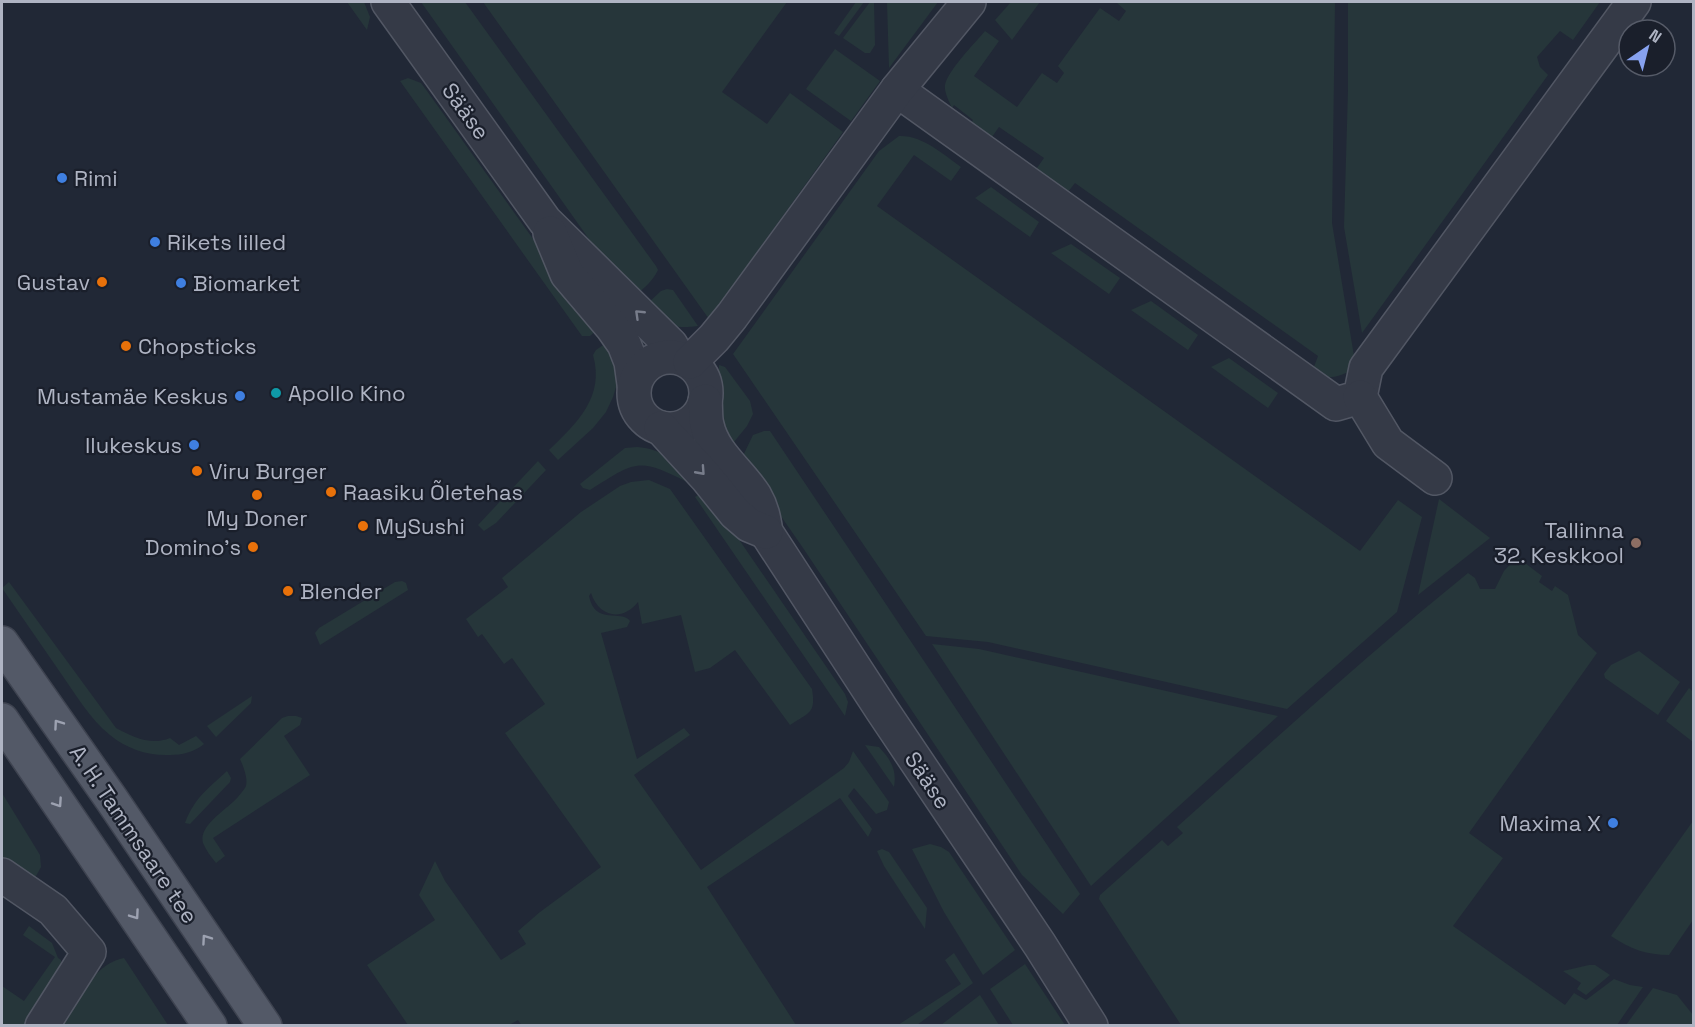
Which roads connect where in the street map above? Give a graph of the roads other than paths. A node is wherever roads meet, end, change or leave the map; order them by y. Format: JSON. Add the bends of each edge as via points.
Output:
{"nodes":[{"id":1,"x":388,"y":2,"type":"edge"},
{"id":2,"x":969,"y":2,"type":"edge"},
{"id":3,"x":1634,"y":2,"type":"edge"},
{"id":4,"x":897,"y":90,"type":"junction"},
{"id":5,"x":545,"y":221,"type":"junction"},
{"id":6,"x":684,"y":360,"type":"junction"},
{"id":7,"x":634,"y":384,"type":"junction"},
{"id":8,"x":1360,"y":397,"type":"junction"},
{"id":9,"x":705,"y":401,"type":"junction"},
{"id":10,"x":661,"y":428,"type":"junction"},
{"id":11,"x":1435,"y":478,"type":"dead end"},
{"id":12,"x":766,"y":532,"type":"junction"},
{"id":13,"x":2,"y":643,"type":"edge"},
{"id":14,"x":2,"y":720,"type":"edge"},
{"id":15,"x":2,"y":875,"type":"edge"},
{"id":16,"x":42,"y":1026,"type":"edge"},
{"id":17,"x":210,"y":1026,"type":"edge"},
{"id":18,"x":265,"y":1026,"type":"edge"},
{"id":19,"x":1091,"y":1026,"type":"edge"}],
"edges":[{"from":1,"to":5,"type":"street","name":"Sääse"},
{"from":2,"to":4,"type":"street"},
{"from":3,"to":8,"type":"street","via":[[1366,368]]},
{"from":4,"to":6,"type":"street","via":[[732,316],[714,338]]},
{"from":4,"to":8,"type":"street","via":[[1336,404]]},
{"from":6,"to":5,"type":"street","name":"Sääse","one_way":true},
{"from":5,"to":7,"type":"street","name":"Sääse","via":[[567,274],[624,345]]},
{"from":6,"to":7,"type":"street","via":[[667,356],[656,359],[646,364]]},
{"from":6,"to":9,"type":"street","name":"Sääse","via":[[704,379]]},
{"from":7,"to":10,"type":"street","name":"Sääse","via":[[640,414]]},
{"from":8,"to":11,"type":"street","via":[[1388,442]]},
{"from":9,"to":10,"type":"street","via":[[694,420],[672,429]]},
{"from":9,"to":12,"type":"street","name":"Sääse","via":[[712,437],[754,495],[764,514]]},
{"from":10,"to":12,"type":"street","name":"Sääse","one_way":true,"via":[[735,513]]},
{"from":12,"to":19,"type":"street","name":"Sääse"},
{"from":18,"to":13,"type":"main road","name":"A. H. Tammsaare tee","one_way":true},
{"from":14,"to":17,"type":"main road","name":"A. H. Tammsaare tee","one_way":true},
{"from":15,"to":16,"type":"street","via":[[53,910],[89,952]]}]}
